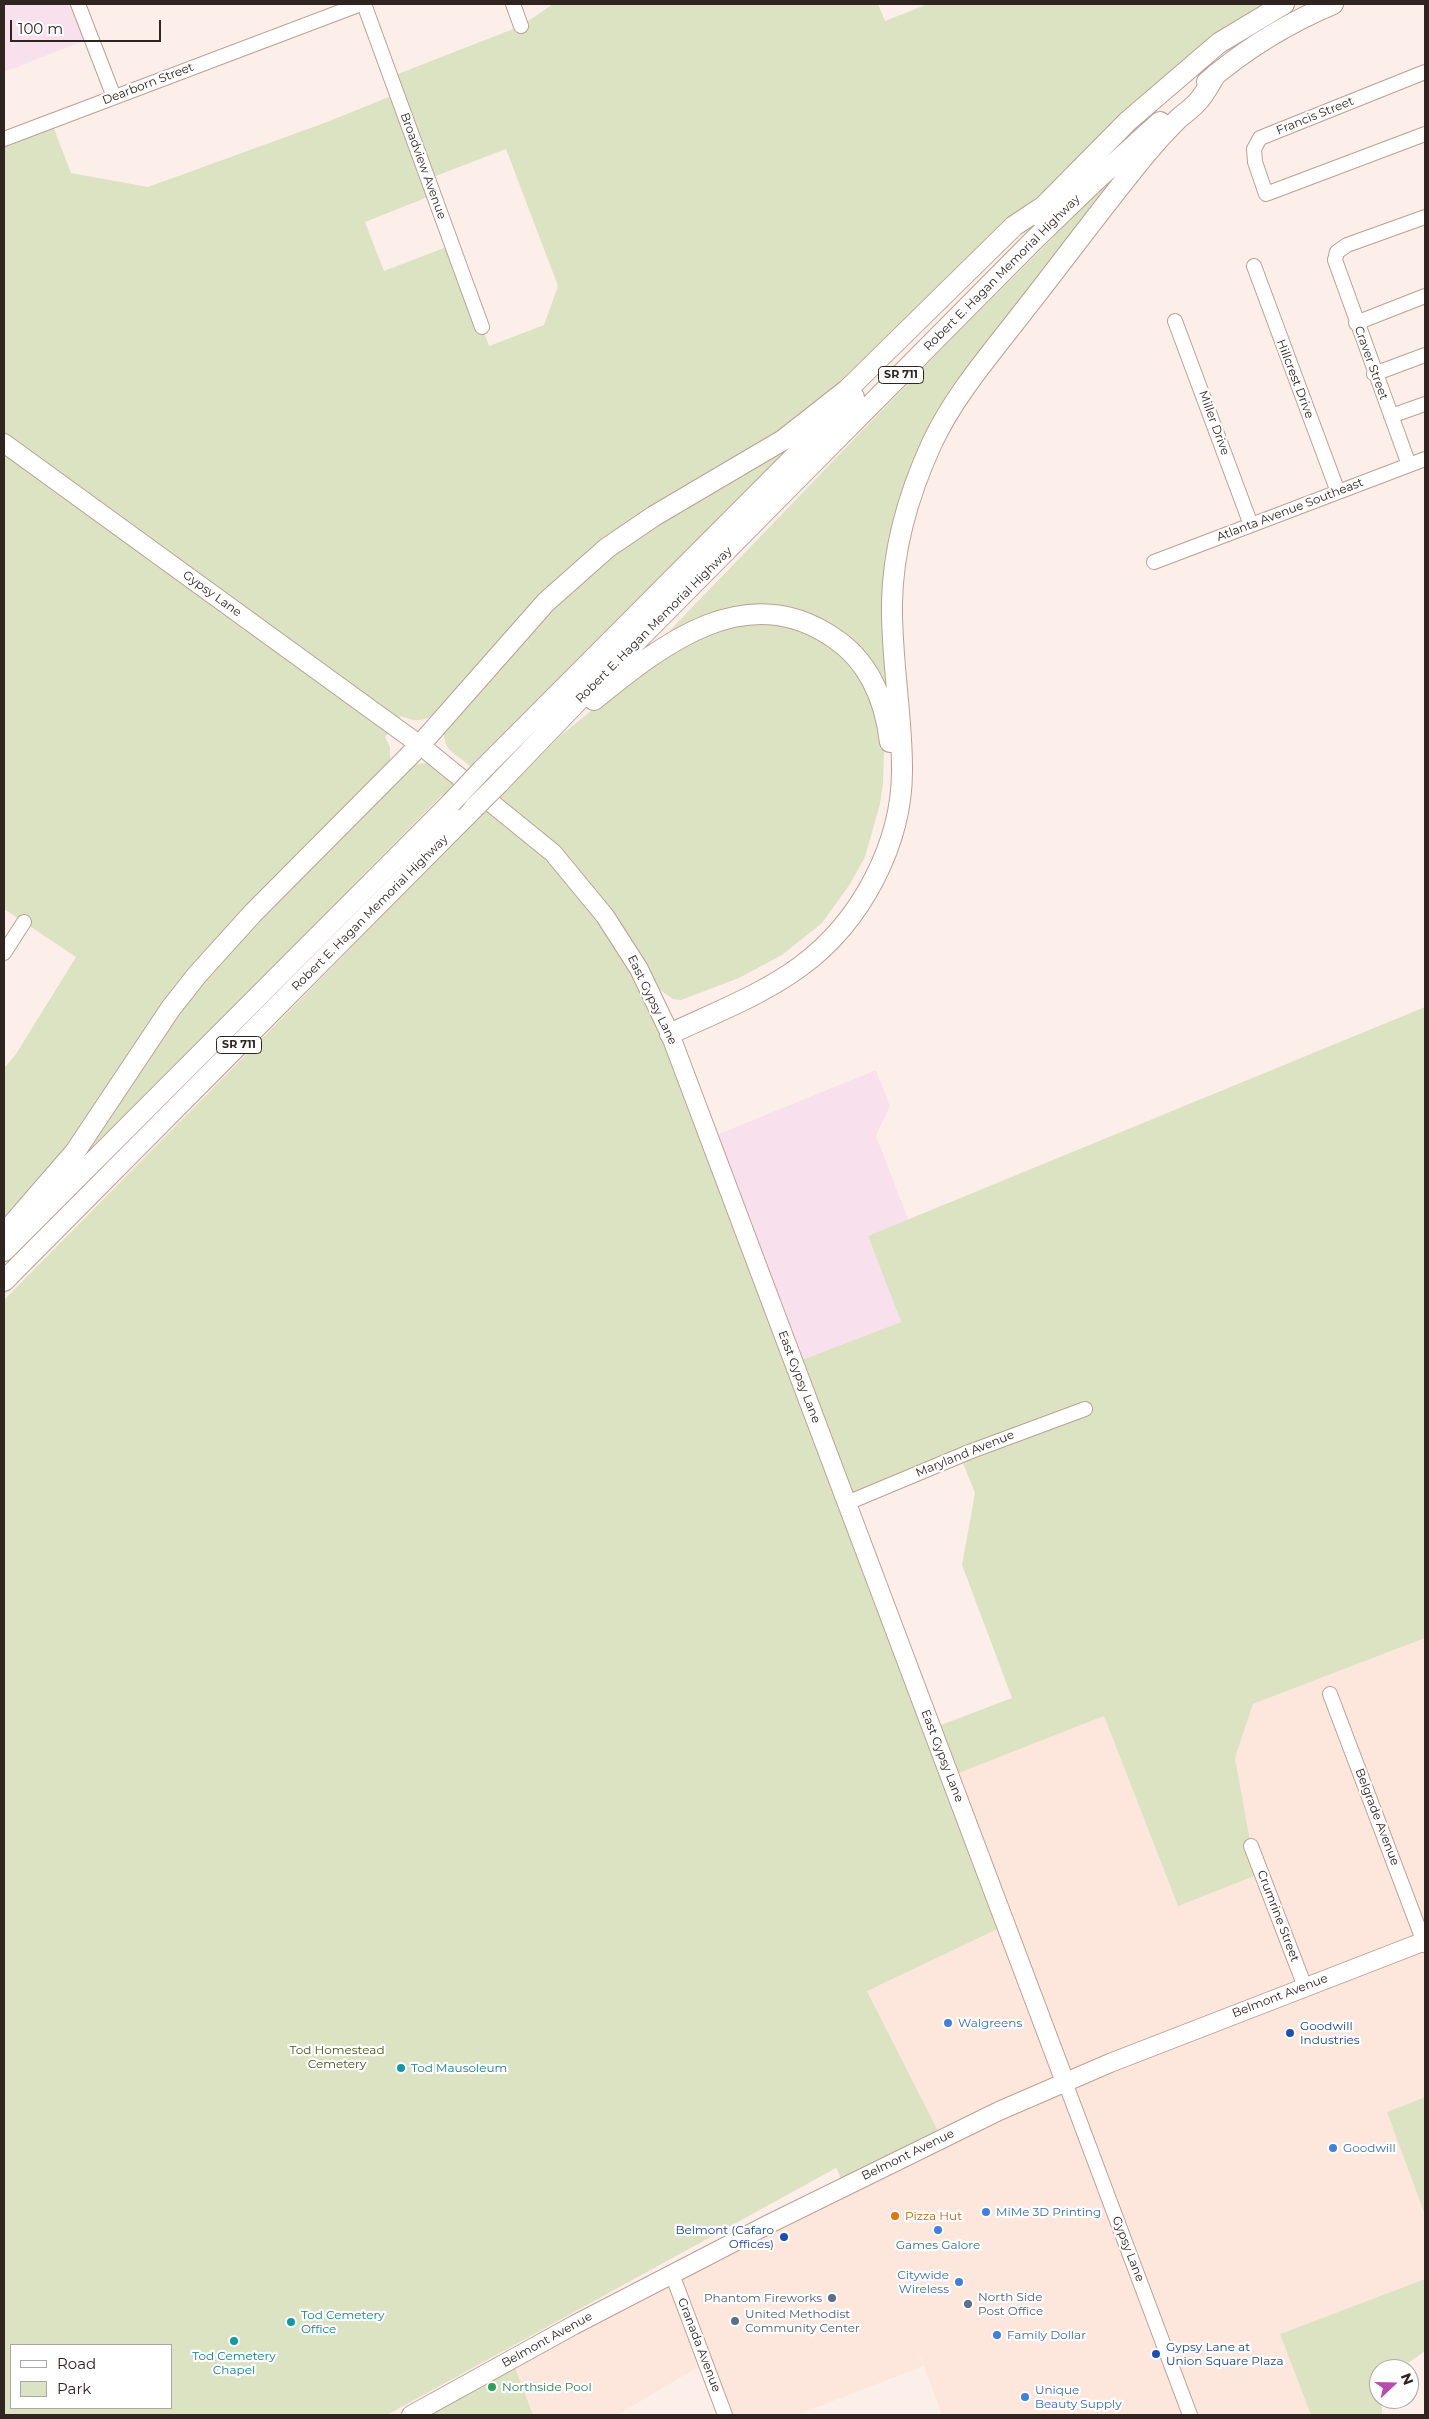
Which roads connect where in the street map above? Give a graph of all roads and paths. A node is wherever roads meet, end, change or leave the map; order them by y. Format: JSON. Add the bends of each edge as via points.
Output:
{"nodes":[{"id":1,"x":78,"y":4,"type":"edge"},
{"id":2,"x":362,"y":4,"type":"edge"},
{"id":3,"x":513,"y":4,"type":"edge"},
{"id":4,"x":1284,"y":4,"type":"edge"},
{"id":5,"x":1332,"y":4,"type":"edge"},
{"id":6,"x":521,"y":26,"type":"dead end"},
{"id":7,"x":1425,"y":72,"type":"edge"},
{"id":8,"x":1216,"y":74,"type":"junction"},
{"id":9,"x":114,"y":97,"type":"junction"},
{"id":10,"x":1425,"y":134,"type":"edge"},
{"id":11,"x":4,"y":140,"type":"edge"},
{"id":12,"x":1044,"y":206,"type":"junction"},
{"id":13,"x":1425,"y":217,"type":"edge"},
{"id":14,"x":1254,"y":266,"type":"dead end"},
{"id":15,"x":1425,"y":296,"type":"edge"},
{"id":16,"x":1175,"y":322,"type":"dead end"},
{"id":17,"x":1356,"y":323,"type":"junction"},
{"id":18,"x":482,"y":328,"type":"dead end"},
{"id":19,"x":1425,"y":354,"type":"edge"},
{"id":20,"x":1374,"y":374,"type":"junction"},
{"id":21,"x":1425,"y":404,"type":"edge"},
{"id":22,"x":1391,"y":416,"type":"junction"},
{"id":23,"x":4,"y":443,"type":"edge"},
{"id":24,"x":1425,"y":459,"type":"edge"},
{"id":25,"x":1409,"y":465,"type":"junction"},
{"id":26,"x":1338,"y":492,"type":"junction"},
{"id":27,"x":1252,"y":525,"type":"junction"},
{"id":28,"x":1154,"y":562,"type":"dead end"},
{"id":29,"x":557,"y":724,"type":"junction"},
{"id":30,"x":420,"y":746,"type":"junction"},
{"id":31,"x":24,"y":922,"type":"dead end"},
{"id":32,"x":4,"y":953,"type":"edge"},
{"id":33,"x":668,"y":1028,"type":"junction"},
{"id":34,"x":4,"y":1234,"type":"edge"},
{"id":35,"x":4,"y":1251,"type":"edge"},
{"id":36,"x":4,"y":1282,"type":"edge"},
{"id":37,"x":1085,"y":1409,"type":"dead end"},
{"id":38,"x":847,"y":1503,"type":"junction"},
{"id":39,"x":1330,"y":1694,"type":"dead end"},
{"id":40,"x":1251,"y":1846,"type":"dead end"},
{"id":41,"x":1425,"y":1942,"type":"edge"},
{"id":42,"x":1305,"y":1986,"type":"junction"},
{"id":43,"x":1066,"y":2082,"type":"junction"},
{"id":44,"x":672,"y":2274,"type":"junction"},
{"id":45,"x":411,"y":2415,"type":"edge"},
{"id":46,"x":725,"y":2415,"type":"edge"},
{"id":47,"x":1190,"y":2415,"type":"edge"}],
"edges":[{"from":1,"to":9,"type":"street"},
{"from":2,"to":9,"type":"street","name":"Dearborn Street"},
{"from":2,"to":18,"type":"street","name":"Broadview Avenue"},
{"from":3,"to":6,"type":"street"},
{"from":4,"to":12,"type":"highway","name":"Robert E. Hagan Memorial Highway","number":"SR 711","via":[[1220,42],[1128,121]]},
{"from":5,"to":8,"type":"highway","name":"Robert E. Hagan Memorial Highway","number":"SR 711","via":[[1274,34]]},
{"from":7,"to":10,"type":"street","name":"Francis Street","via":[[1260,138],[1254,149],[1255,162],[1266,194]]},
{"from":8,"to":29,"type":"highway","name":"Robert E. Hagan Memorial Highway","number":"SR 711","via":[[1094,181],[1040,234]]},
{"from":8,"to":33,"type":"highway","via":[[1200,100],[1148,151],[983,364],[933,441],[915,484],[902,528],[892,603],[901,738],[900,801],[894,830],[878,870],[856,909],[830,942],[775,984]]},
{"from":9,"to":11,"type":"street","name":"Dearborn Street"},
{"from":12,"to":30,"type":"highway","via":[[1014,226],[848,389],[783,440],[654,516],[583,568],[546,602]]},
{"from":12,"to":35,"type":"highway","name":"Robert E. Hagan Memorial Highway","number":"SR 711","bridge":true},
{"from":13,"to":17,"type":"street","name":"Craver Street","via":[[1336,252],[1335,260]]},
{"from":14,"to":26,"type":"street","name":"Hillcrest Drive"},
{"from":15,"to":17,"type":"street"},
{"from":16,"to":27,"type":"street","name":"Miller Drive"},
{"from":17,"to":20,"type":"street","name":"Craver Street"},
{"from":19,"to":20,"type":"street"},
{"from":20,"to":22,"type":"street","name":"Craver Street"},
{"from":21,"to":22,"type":"street"},
{"from":22,"to":25,"type":"street","name":"Craver Street"},
{"from":23,"to":30,"type":"main road","name":"Gypsy Lane"},
{"from":24,"to":25,"type":"street","name":"Atlanta Avenue Southeast"},
{"from":25,"to":26,"type":"street","name":"Atlanta Avenue Southeast"},
{"from":26,"to":27,"type":"street","name":"Atlanta Avenue Southeast"},
{"from":27,"to":28,"type":"street","name":"Atlanta Avenue Southeast"},
{"from":29,"to":33,"type":"highway","via":[[576,714],[675,640],[735,615],[785,615],[806,622],[841,643],[871,676],[881,698],[891,748],[888,807],[867,868],[852,896],[836,919],[792,960]]},
{"from":29,"to":36,"type":"highway","name":"Robert E. Hagan Memorial Highway","number":"SR 711","bridge":true},
{"from":30,"to":33,"type":"main road","name":"East Gypsy Lane","via":[[553,853],[605,916],[639,969]]},
{"from":30,"to":34,"type":"highway","via":[[196,974],[75,1152]]},
{"from":31,"to":32,"type":"street"},
{"from":33,"to":38,"type":"main road","name":"East Gypsy Lane"},
{"from":37,"to":38,"type":"street","name":"Maryland Avenue","via":[[969,1452]]},
{"from":38,"to":43,"type":"main road","name":"East Gypsy Lane"},
{"from":39,"to":41,"type":"street","name":"Belgrade Avenue"},
{"from":40,"to":42,"type":"street","name":"Crumrine Street"},
{"from":41,"to":42,"type":"main road","name":"Belmont Avenue"},
{"from":42,"to":43,"type":"main road","name":"Belmont Avenue"},
{"from":43,"to":44,"type":"main road","name":"Belmont Avenue","via":[[950,2135]]},
{"from":43,"to":47,"type":"street","name":"Gypsy Lane"},
{"from":44,"to":45,"type":"main road","name":"Belmont Avenue"},
{"from":44,"to":46,"type":"street","name":"Granada Avenue"}]}
